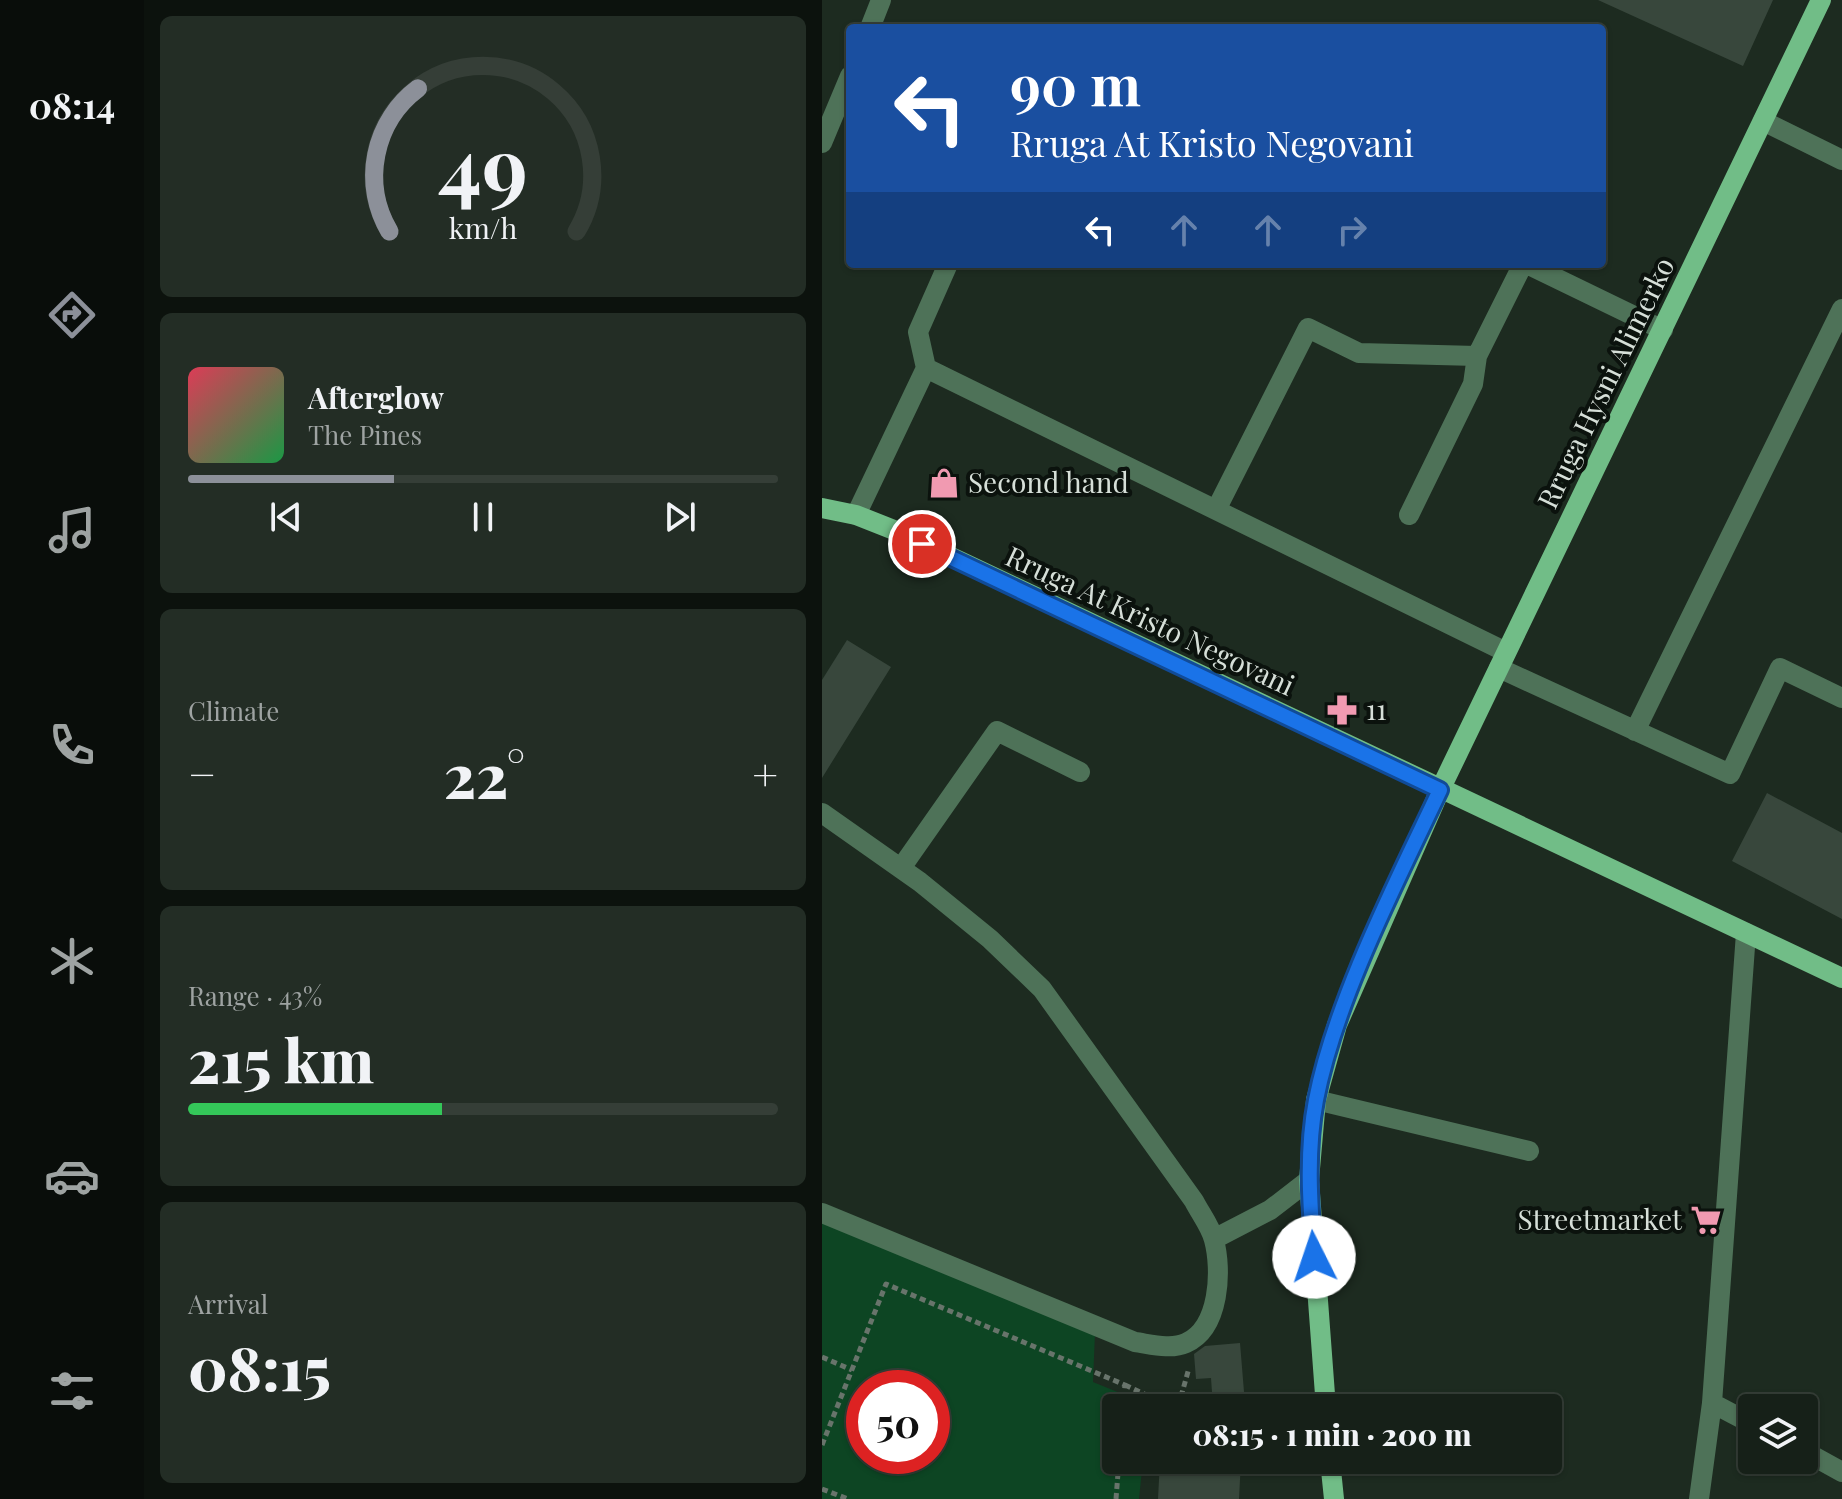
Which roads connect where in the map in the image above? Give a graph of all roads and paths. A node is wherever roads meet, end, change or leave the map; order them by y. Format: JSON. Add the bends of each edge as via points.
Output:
{"nodes":[{"id":1,"x":881,"y":0,"type":"edge"},
{"id":2,"x":1821,"y":0,"type":"edge"},
{"id":3,"x":872,"y":24,"type":"edge"},
{"id":4,"x":846,"y":86,"type":"edge"},
{"id":5,"x":1763,"y":121,"type":"junction"},
{"id":6,"x":822,"y":143,"type":"edge"},
{"id":7,"x":1842,"y":160,"type":"edge"},
{"id":8,"x":946,"y":268,"type":"edge"},
{"id":9,"x":1523,"y":268,"type":"edge"},
{"id":10,"x":1533,"y":268,"type":"edge"},
{"id":11,"x":1842,"y":309,"type":"edge"},
{"id":12,"x":1663,"y":330,"type":"junction"},
{"id":13,"x":1477,"y":356,"type":"junction"},
{"id":14,"x":926,"y":368,"type":"junction"},
{"id":15,"x":822,"y":508,"type":"edge"},
{"id":16,"x":1216,"y":510,"type":"junction"},
{"id":17,"x":856,"y":515,"type":"junction"},
{"id":18,"x":1409,"y":515,"type":"dead end"},
{"id":19,"x":1502,"y":660,"type":"junction"},
{"id":20,"x":1842,"y":698,"type":"edge"},
{"id":21,"x":1635,"y":731,"type":"junction"},
{"id":22,"x":1080,"y":772,"type":"dead end"},
{"id":23,"x":1440,"y":790,"type":"junction"},
{"id":24,"x":822,"y":813,"type":"edge"},
{"id":25,"x":901,"y":868,"type":"junction"},
{"id":26,"x":1746,"y":933,"type":"junction"},
{"id":27,"x":1842,"y":978,"type":"edge"},
{"id":28,"x":1316,"y":1100,"type":"junction"},
{"id":29,"x":1529,"y":1151,"type":"dead end"},
{"id":30,"x":1309,"y":1180,"type":"junction"},
{"id":31,"x":822,"y":1213,"type":"edge"},
{"id":32,"x":1214,"y":1239,"type":"junction"},
{"id":33,"x":1186,"y":1343,"type":"junction"},
{"id":34,"x":822,"y":1357,"type":"edge"},
{"id":35,"x":852,"y":1370,"type":"joint"},
{"id":36,"x":846,"y":1385,"type":"edge"},
{"id":37,"x":1125,"y":1385,"type":"junction"},
{"id":38,"x":1124,"y":1394,"type":"edge"},
{"id":39,"x":1325,"y":1394,"type":"edge"},
{"id":40,"x":1712,"y":1403,"type":"junction"},
{"id":41,"x":1738,"y":1417,"type":"edge"},
{"id":42,"x":822,"y":1445,"type":"edge"},
{"id":43,"x":1818,"y":1459,"type":"edge"},
{"id":44,"x":1842,"y":1472,"type":"edge"},
{"id":45,"x":1118,"y":1474,"type":"edge"},
{"id":46,"x":1331,"y":1474,"type":"edge"},
{"id":47,"x":822,"y":1489,"type":"edge"},
{"id":48,"x":848,"y":1499,"type":"edge"},
{"id":49,"x":1116,"y":1499,"type":"edge"},
{"id":50,"x":1334,"y":1499,"type":"edge"},
{"id":51,"x":1699,"y":1499,"type":"edge"}],
"edges":[{"from":1,"to":3,"type":"street"},
{"from":2,"to":5,"type":"main road","name":"Rruga Hysni Alimerko"},
{"from":4,"to":6,"type":"street"},
{"from":5,"to":7,"type":"street"},
{"from":5,"to":12,"type":"main road","name":"Rruga Hysni Alimerko"},
{"from":8,"to":14,"type":"street","via":[[918,332]]},
{"from":9,"to":13,"type":"street"},
{"from":10,"to":12,"type":"street"},
{"from":11,"to":21,"type":"street"},
{"from":12,"to":19,"type":"main road","name":"Rruga Hysni Alimerko"},
{"from":13,"to":16,"type":"street","via":[[1359,353],[1308,328]]},
{"from":13,"to":18,"type":"street","via":[[1473,384]]},
{"from":14,"to":16,"type":"street"},
{"from":14,"to":17,"type":"street"},
{"from":15,"to":17,"type":"main road","name":"Rruga At Kristo Negovani"},
{"from":16,"to":19,"type":"street"},
{"from":17,"to":23,"type":"main road","name":"Rruga At Kristo Negovani"},
{"from":19,"to":21,"type":"street"},
{"from":19,"to":23,"type":"main road","name":"Rruga Hysni Alimerko"},
{"from":20,"to":21,"type":"street","via":[[1780,668],[1730,774]]},
{"from":22,"to":25,"type":"street","via":[[997,731]]},
{"from":23,"to":26,"type":"main road","name":"Rruga At Kristo Negovani"},
{"from":23,"to":28,"type":"main road","name":"Rruga Hysni Alimerko","via":[[1337,1025]]},
{"from":24,"to":25,"type":"street"},
{"from":25,"to":32,"type":"street","via":[[990,939],[1042,989],[1187,1191]]},
{"from":26,"to":27,"type":"main road","name":"Rruga At Kristo Negovani"},
{"from":26,"to":40,"type":"street"},
{"from":28,"to":29,"type":"street"},
{"from":28,"to":30,"type":"main road","name":"Rruga Hysni Alimerko"},
{"from":30,"to":32,"type":"street","via":[[1270,1210]]},
{"from":30,"to":39,"type":"main road","name":"Rruga Hysni Alimerko"},
{"from":31,"to":33,"type":"street","via":[[1105,1332],[1164,1346]]},
{"from":32,"to":33,"type":"street","via":[[1217,1297],[1204,1326]]},
{"from":33,"to":37,"type":"path","via":[[1190,1374],[1182,1393],[1171,1402]]},
{"from":34,"to":35,"type":"path"},
{"from":35,"to":37,"type":"path","via":[[886,1284]]},
{"from":36,"to":42,"type":"path"},
{"from":37,"to":38,"type":"path"},
{"from":40,"to":41,"type":"street"},
{"from":40,"to":51,"type":"street"},
{"from":43,"to":44,"type":"street"},
{"from":45,"to":49,"type":"path"},
{"from":46,"to":50,"type":"main road"},
{"from":47,"to":48,"type":"path"}]}
